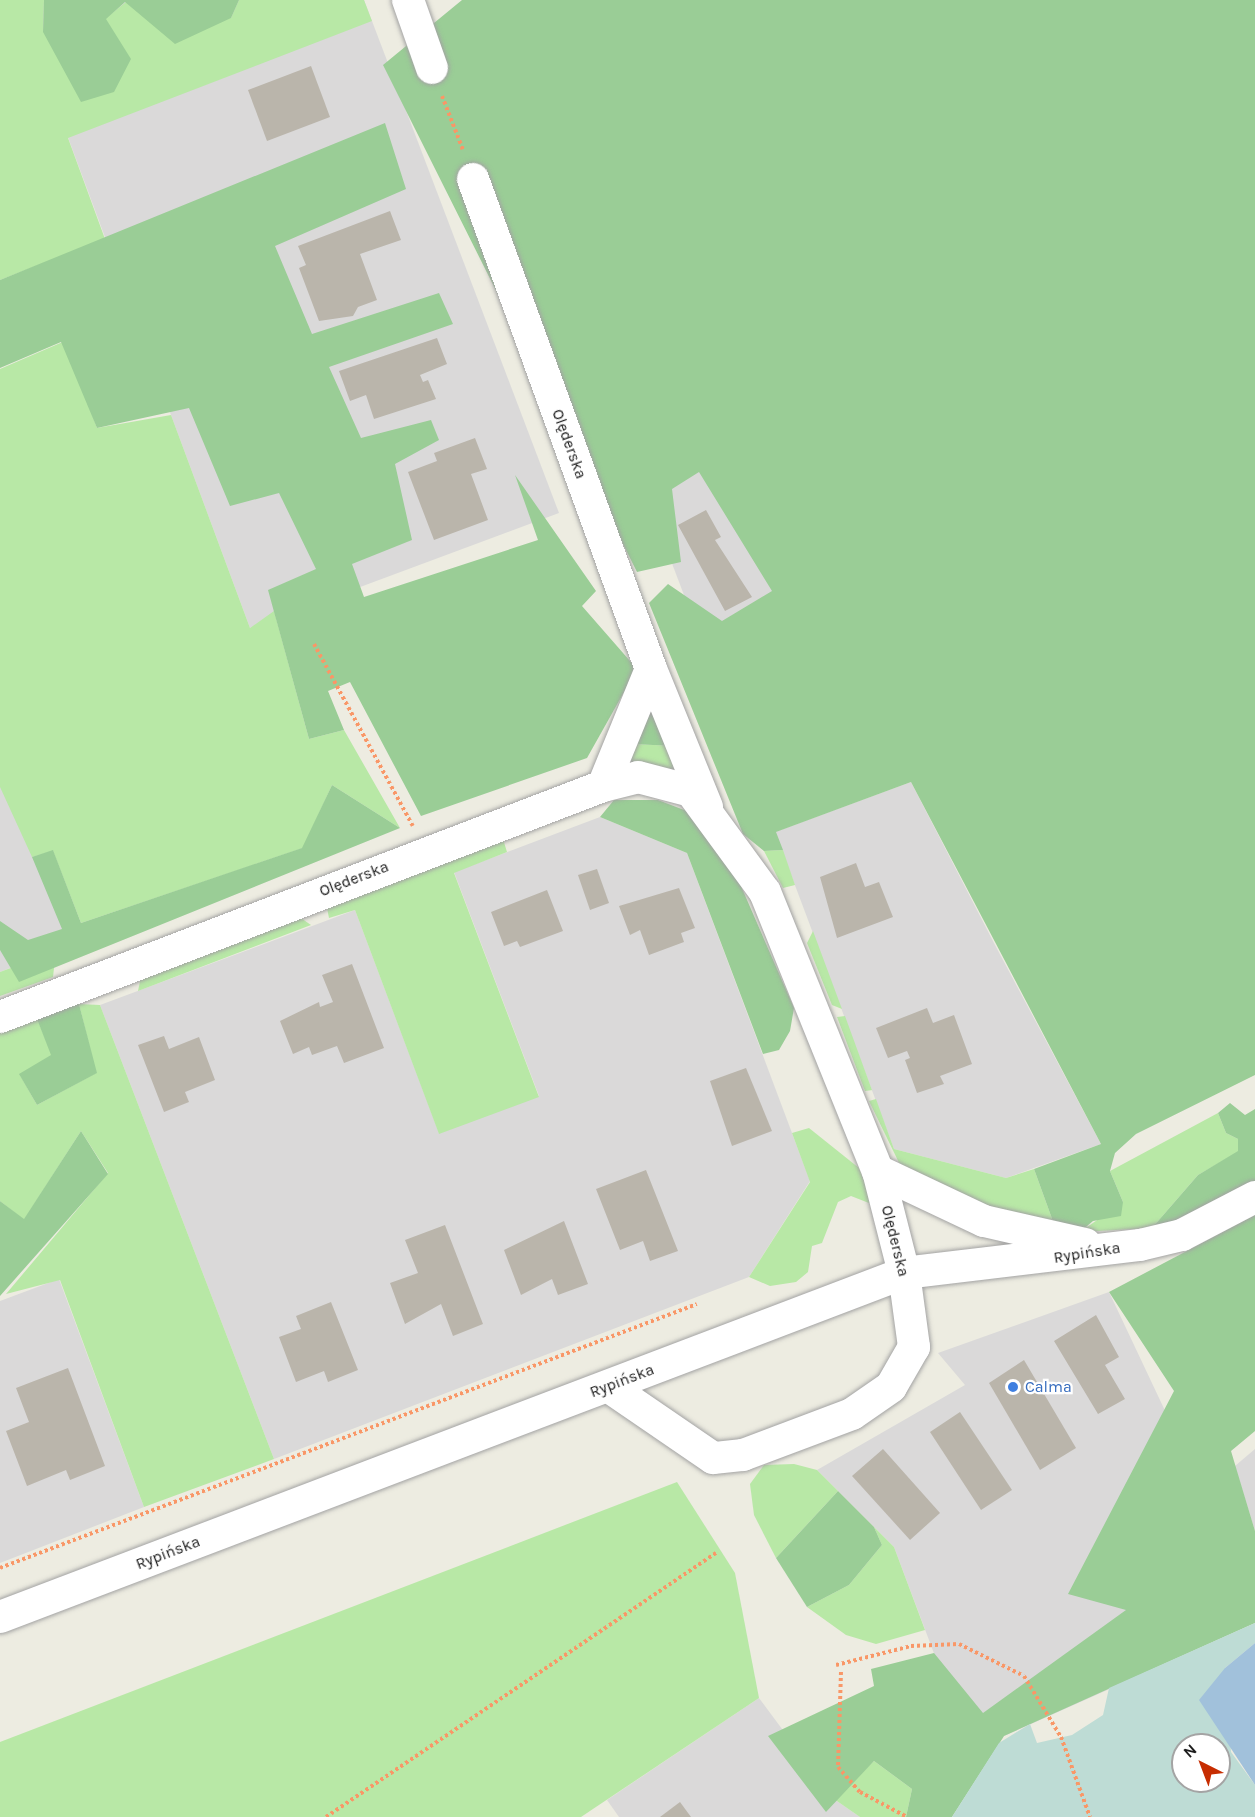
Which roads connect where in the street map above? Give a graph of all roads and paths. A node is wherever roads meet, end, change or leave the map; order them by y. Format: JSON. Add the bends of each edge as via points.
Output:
{"nodes":[{"id":1,"x":408,"y":0,"type":"edge"},
{"id":2,"x":432,"y":68,"type":"joint"},
{"id":3,"x":473,"y":179,"type":"joint"},
{"id":4,"x":314,"y":644,"type":"dead end"},
{"id":5,"x":651,"y":669,"type":"junction"},
{"id":6,"x":603,"y":786,"type":"junction"},
{"id":7,"x":707,"y":808,"type":"junction"},
{"id":8,"x":427,"y":851,"type":"junction"},
{"id":9,"x":0,"y":1017,"type":"edge"},
{"id":10,"x":878,"y":1171,"type":"junction"},
{"id":11,"x":1255,"y":1197,"type":"edge"},
{"id":12,"x":1107,"y":1248,"type":"junction"},
{"id":13,"x":904,"y":1273,"type":"junction"},
{"id":14,"x":697,"y":1304,"type":"dead end"},
{"id":15,"x":608,"y":1386,"type":"junction"},
{"id":16,"x":716,"y":1553,"type":"dead end"},
{"id":17,"x":0,"y":1568,"type":"edge"},
{"id":18,"x":0,"y":1617,"type":"edge"},
{"id":19,"x":836,"y":1665,"type":"dead end"},
{"id":20,"x":841,"y":1672,"type":"dead end"},
{"id":21,"x":326,"y":1817,"type":"edge"},
{"id":22,"x":907,"y":1817,"type":"edge"},
{"id":23,"x":1090,"y":1817,"type":"edge"}],
"edges":[{"from":1,"to":2,"type":"street"},
{"from":2,"to":3,"type":"path"},
{"from":3,"to":5,"type":"street","name":"Olęderska"},
{"from":4,"to":8,"type":"path"},
{"from":5,"to":6,"type":"street"},
{"from":5,"to":7,"type":"street","name":"Olęderska"},
{"from":6,"to":7,"type":"street","name":"Olęderska","via":[[638,777],[658,779],[691,791]]},
{"from":6,"to":8,"type":"street","name":"Olęderska"},
{"from":7,"to":10,"type":"street","name":"Olęderska","via":[[765,891]]},
{"from":8,"to":9,"type":"street","name":"Olęderska"},
{"from":10,"to":12,"type":"street","via":[[984,1221]]},
{"from":10,"to":13,"type":"street","name":"Olęderska"},
{"from":11,"to":12,"type":"street","name":"Rypińska","via":[[1182,1235]]},
{"from":12,"to":13,"type":"street","name":"Rypińska"},
{"from":13,"to":15,"type":"street","name":"Rypińska"},
{"from":13,"to":15,"type":"street","name":"Olęderska","via":[[914,1347],[891,1387],[852,1414],[787,1441],[743,1455],[713,1458]]},
{"from":14,"to":17,"type":"path"},
{"from":15,"to":18,"type":"street","name":"Rypińska"},
{"from":16,"to":21,"type":"path"},
{"from":19,"to":23,"type":"path","via":[[911,1646],[959,1644],[1024,1676],[1061,1737]]},
{"from":20,"to":22,"type":"path","via":[[838,1767],[860,1792]]}]}
